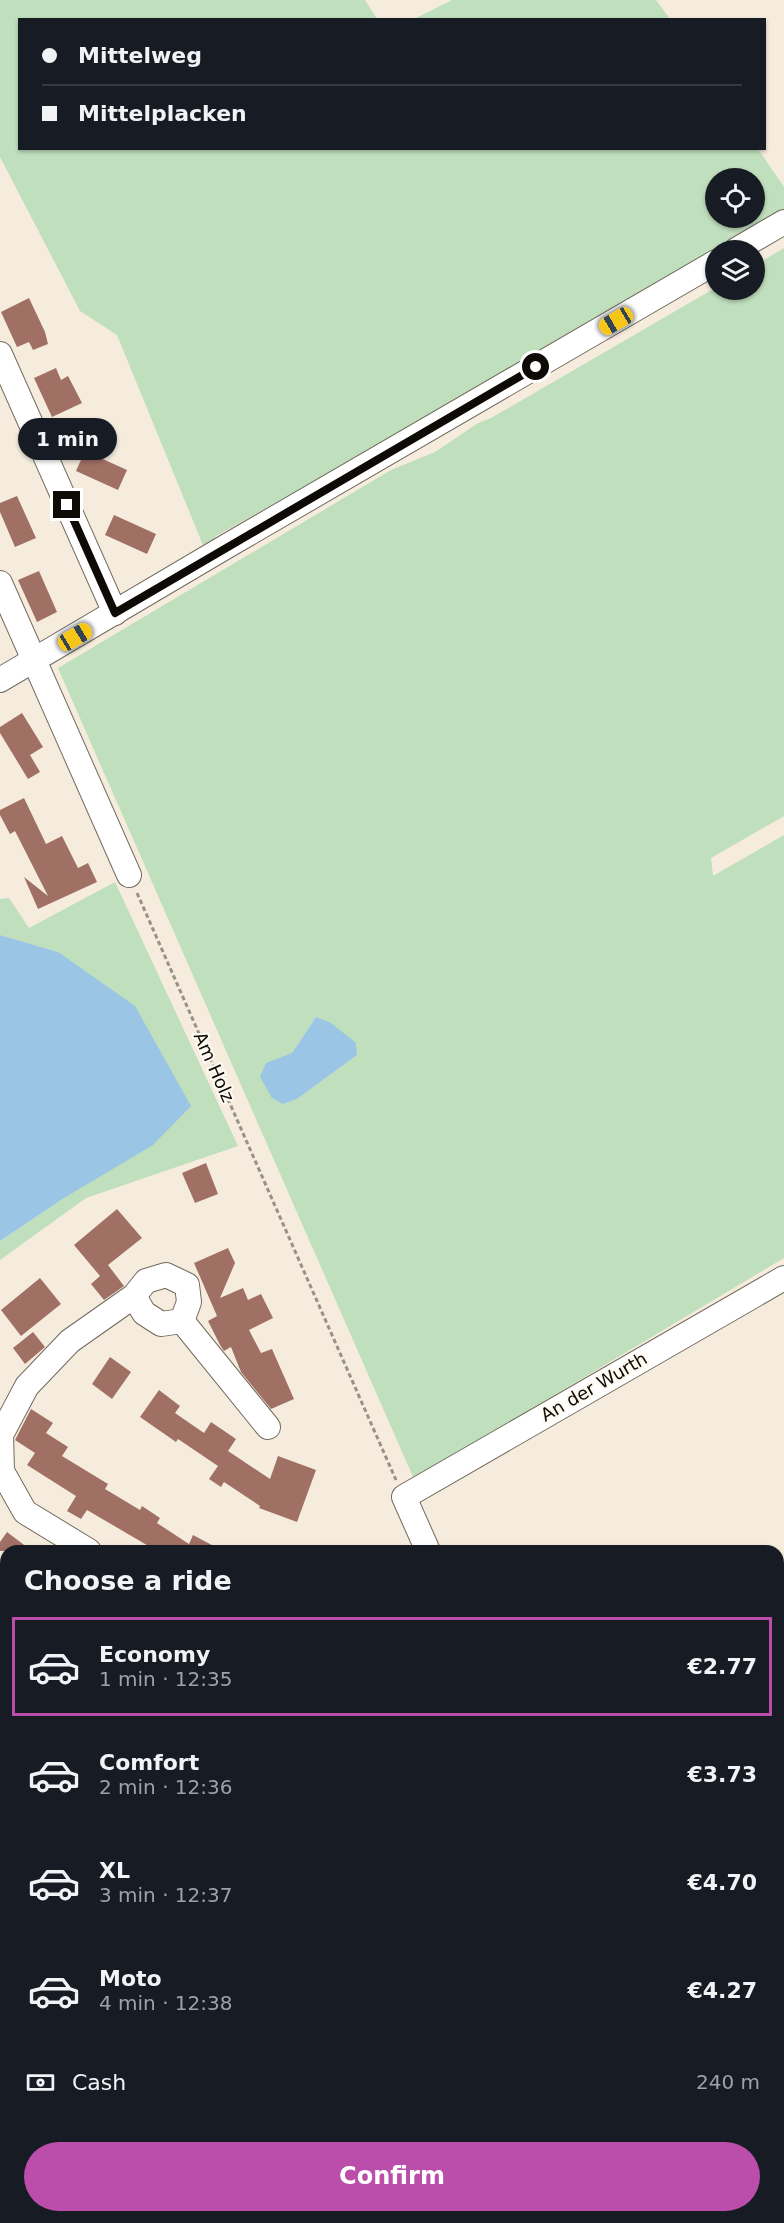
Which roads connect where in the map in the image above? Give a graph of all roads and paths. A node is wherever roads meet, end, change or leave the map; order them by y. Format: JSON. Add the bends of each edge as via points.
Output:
{"nodes":[{"id":1,"x":784,"y":222,"type":"edge"},
{"id":2,"x":753,"y":240,"type":"edge"},
{"id":3,"x":705,"y":268,"type":"edge"},
{"id":4,"x":0,"y":354,"type":"edge"},
{"id":5,"x":0,"y":583,"type":"edge"},
{"id":6,"x":115,"y":613,"type":"junction"},
{"id":7,"x":34,"y":661,"type":"junction"},
{"id":8,"x":0,"y":680,"type":"edge"},
{"id":9,"x":129,"y":875,"type":"joint"},
{"id":10,"x":784,"y":1278,"type":"edge"},
{"id":11,"x":134,"y":1296,"type":"junction"},
{"id":12,"x":182,"y":1321,"type":"junction"},
{"id":13,"x":268,"y":1427,"type":"dead end"},
{"id":14,"x":404,"y":1497,"type":"junction"},
{"id":15,"x":79,"y":1545,"type":"edge"},
{"id":16,"x":425,"y":1545,"type":"edge"}],
"edges":[{"from":1,"to":2,"type":"street"},
{"from":3,"to":6,"type":"street"},
{"from":4,"to":6,"type":"street"},
{"from":5,"to":7,"type":"street"},
{"from":6,"to":7,"type":"street"},
{"from":7,"to":8,"type":"street"},
{"from":7,"to":9,"type":"street"},
{"from":9,"to":14,"type":"path","name":"Am Holz"},
{"from":10,"to":14,"type":"street","name":"An der Wurth"},
{"from":11,"to":12,"type":"street","via":[[144,1313],[161,1324]]},
{"from":11,"to":12,"type":"street","via":[[146,1281],[166,1275],[187,1286],[189,1302]]},
{"from":11,"to":15,"type":"street","via":[[70,1341],[27,1386],[1,1435],[2,1471],[25,1512]]},
{"from":12,"to":13,"type":"street"},
{"from":14,"to":16,"type":"street"}]}
